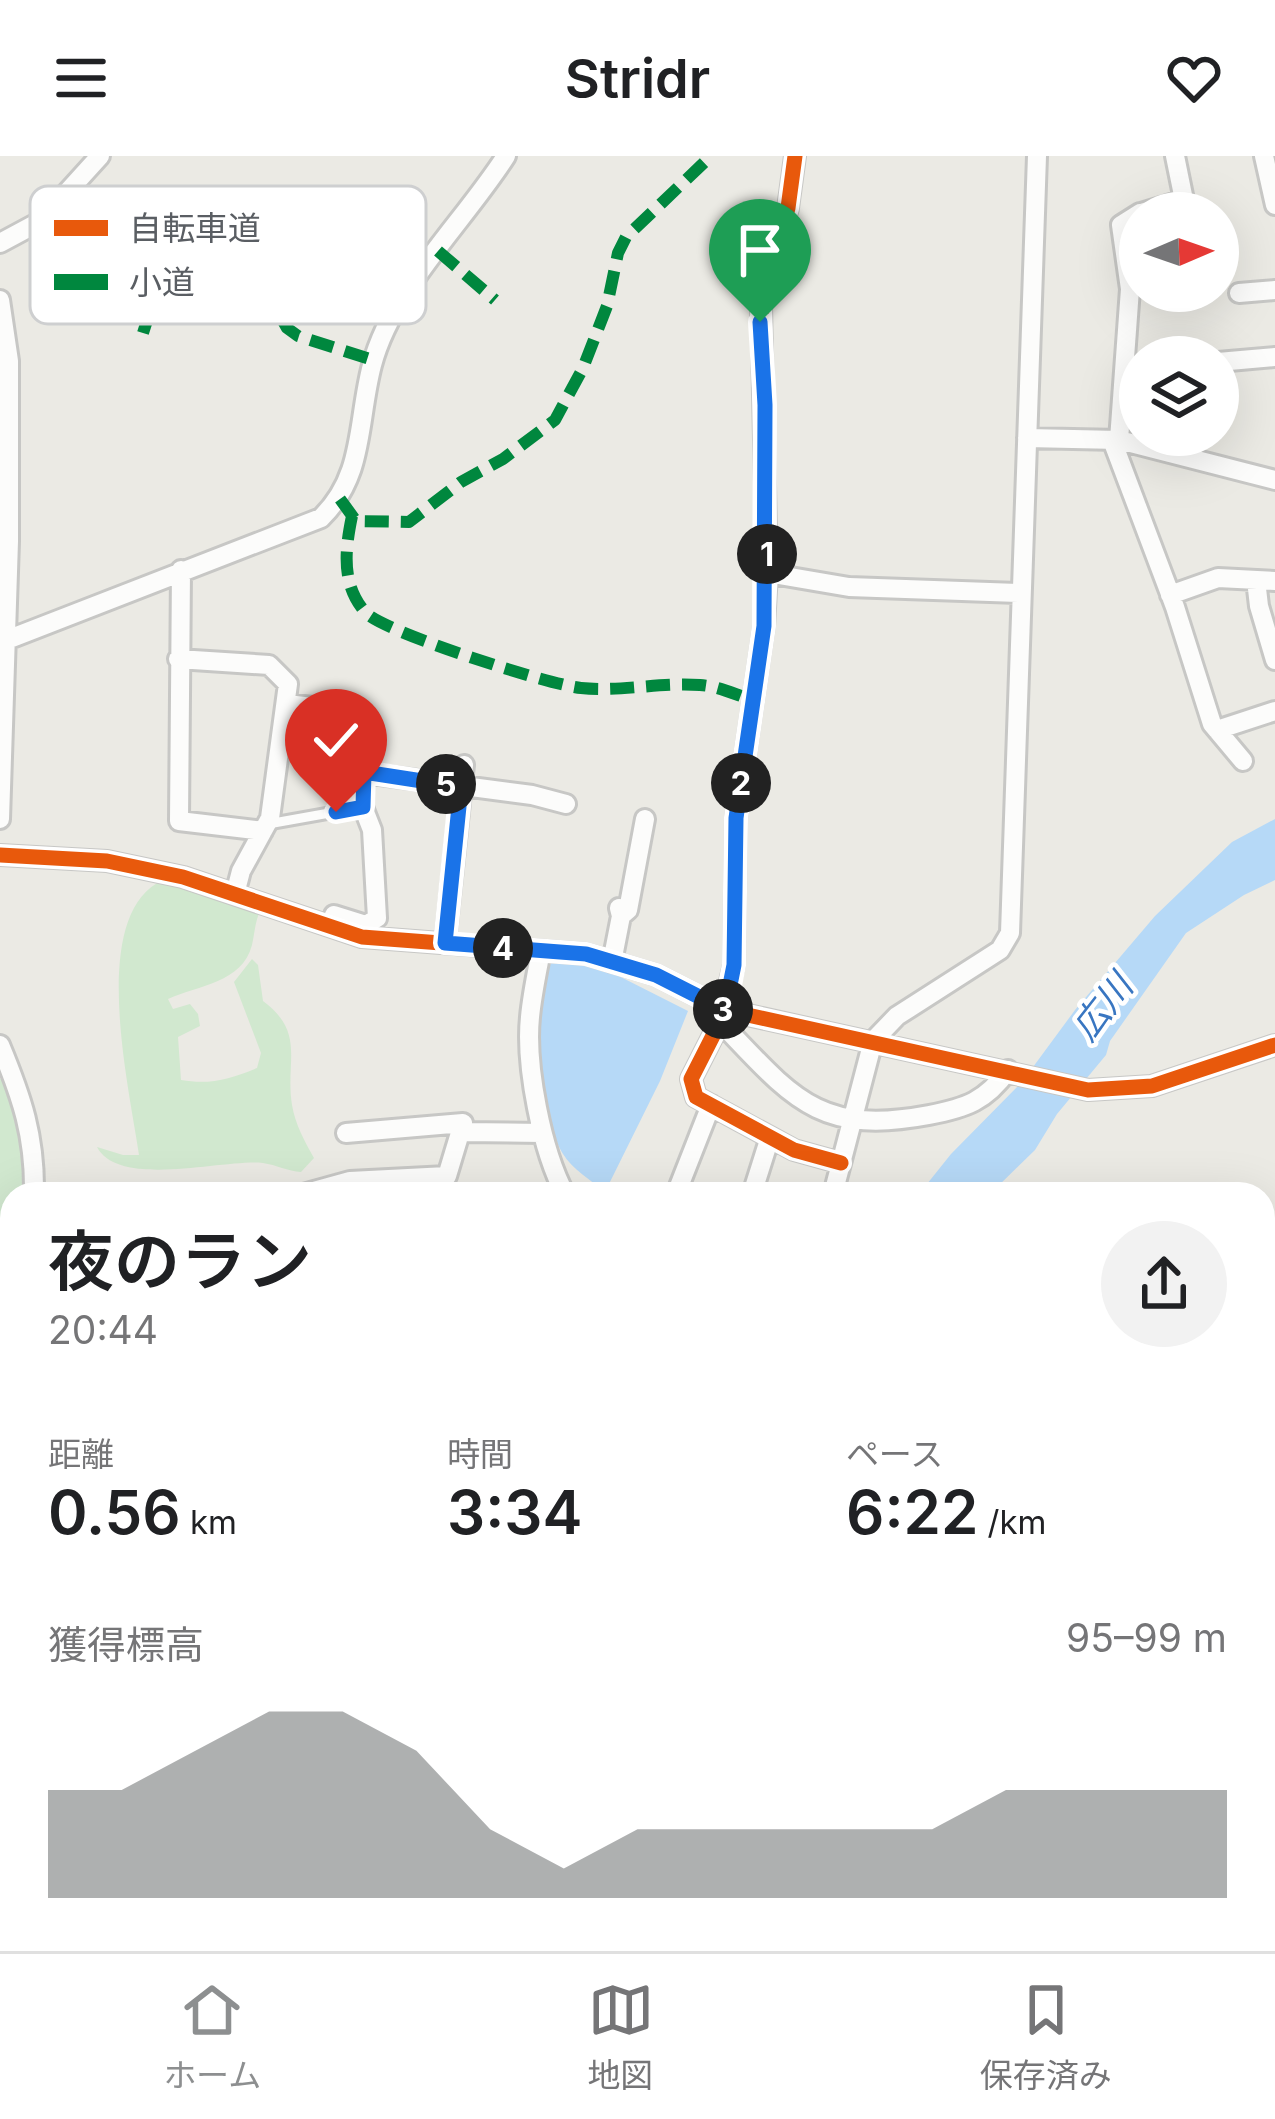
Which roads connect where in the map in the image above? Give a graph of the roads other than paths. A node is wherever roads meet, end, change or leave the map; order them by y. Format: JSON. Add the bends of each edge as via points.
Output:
{"nodes":[{"id":1,"x":100,"y":156,"type":"edge"},
{"id":2,"x":506,"y":156,"type":"edge"},
{"id":3,"x":795,"y":156,"type":"edge"},
{"id":4,"x":1037,"y":156,"type":"edge"},
{"id":5,"x":1175,"y":156,"type":"edge"},
{"id":6,"x":1264,"y":156,"type":"edge"},
{"id":7,"x":73,"y":186,"type":"edge"},
{"id":8,"x":1182,"y":192,"type":"edge"},
{"id":9,"x":1275,"y":205,"type":"edge"},
{"id":10,"x":30,"y":227,"type":"edge"},
{"id":11,"x":0,"y":243,"type":"edge"},
{"id":12,"x":426,"y":265,"type":"edge"},
{"id":13,"x":1275,"y":290,"type":"edge"},
{"id":14,"x":1239,"y":293,"type":"dead end"},
{"id":15,"x":0,"y":300,"type":"edge"},
{"id":16,"x":1128,"y":312,"type":"edge"},
{"id":17,"x":389,"y":324,"type":"edge"},
{"id":18,"x":1275,"y":357,"type":"edge"},
{"id":19,"x":1239,"y":360,"type":"edge"},
{"id":20,"x":1027,"y":438,"type":"junction"},
{"id":21,"x":1115,"y":440,"type":"junction"},
{"id":22,"x":1275,"y":479,"type":"edge"},
{"id":23,"x":181,"y":570,"type":"junction"},
{"id":24,"x":767,"y":573,"type":"junction"},
{"id":25,"x":1265,"y":580,"type":"edge"},
{"id":26,"x":1021,"y":593,"type":"junction"},
{"id":27,"x":1170,"y":595,"type":"junction"},
{"id":28,"x":4,"y":640,"type":"junction"},
{"id":29,"x":178,"y":659,"type":"junction"},
{"id":30,"x":1275,"y":660,"type":"edge"},
{"id":31,"x":287,"y":704,"type":"junction"},
{"id":32,"x":1275,"y":711,"type":"edge"},
{"id":33,"x":1217,"y":730,"type":"junction"},
{"id":34,"x":1243,"y":761,"type":"dead end"},
{"id":35,"x":464,"y":765,"type":"dead end"},
{"id":36,"x":364,"y":772,"type":"junction"},
{"id":37,"x":461,"y":787,"type":"junction"},
{"id":38,"x":566,"y":804,"type":"dead end"},
{"id":39,"x":363,"y":807,"type":"junction"},
{"id":40,"x":0,"y":818,"type":"edge"},
{"id":41,"x":645,"y":819,"type":"dead end"},
{"id":42,"x":265,"y":828,"type":"junction"},
{"id":43,"x":0,"y":855,"type":"edge"},
{"id":44,"x":235,"y":894,"type":"junction"},
{"id":45,"x":266,"y":904,"type":"junction"},
{"id":46,"x":445,"y":943,"type":"junction"},
{"id":47,"x":541,"y":951,"type":"junction"},
{"id":48,"x":612,"y":962,"type":"junction"},
{"id":49,"x":723,"y":1016,"type":"junction"},
{"id":50,"x":873,"y":1042,"type":"junction"},
{"id":51,"x":0,"y":1045,"type":"edge"},
{"id":52,"x":1275,"y":1045,"type":"edge"},
{"id":53,"x":1013,"y":1072,"type":"junction"},
{"id":54,"x":711,"y":1105,"type":"junction"},
{"id":55,"x":851,"y":1122,"type":"junction"},
{"id":56,"x":346,"y":1132,"type":"dead end"},
{"id":57,"x":460,"y":1132,"type":"junction"},
{"id":58,"x":542,"y":1133,"type":"junction"},
{"id":59,"x":770,"y":1137,"type":"junction"},
{"id":60,"x":841,"y":1163,"type":"junction"},
{"id":61,"x":34,"y":1182,"type":"edge"},
{"id":62,"x":346,"y":1182,"type":"edge"},
{"id":63,"x":560,"y":1182,"type":"edge"},
{"id":64,"x":681,"y":1182,"type":"edge"},
{"id":65,"x":756,"y":1182,"type":"edge"},
{"id":66,"x":836,"y":1182,"type":"edge"}],
"edges":[{"from":1,"to":7,"type":"street"},
{"from":2,"to":12,"type":"street"},
{"from":3,"to":24,"type":"street","via":[[761,306]]},
{"from":4,"to":20,"type":"street"},
{"from":5,"to":8,"type":"street"},
{"from":6,"to":9,"type":"street"},
{"from":10,"to":11,"type":"street"},
{"from":13,"to":14,"type":"street"},
{"from":15,"to":28,"type":"street","via":[[9,361]]},
{"from":16,"to":21,"type":"street"},
{"from":17,"to":23,"type":"street","via":[[340,499],[321,518]]},
{"from":18,"to":19,"type":"street"},
{"from":20,"to":21,"type":"street"},
{"from":20,"to":26,"type":"street"},
{"from":21,"to":22,"type":"street"},
{"from":21,"to":27,"type":"street"},
{"from":23,"to":28,"type":"street"},
{"from":23,"to":29,"type":"street"},
{"from":24,"to":26,"type":"street","via":[[849,587]]},
{"from":24,"to":49,"type":"street","via":[[736,818],[734,965]]},
{"from":25,"to":27,"type":"street","via":[[1218,578]]},
{"from":25,"to":30,"type":"street","via":[[1258,606]]},
{"from":26,"to":50,"type":"street","via":[[1010,933],[1000,950],[897,1016]]},
{"from":27,"to":33,"type":"street"},
{"from":28,"to":40,"type":"street"},
{"from":29,"to":31,"type":"street","via":[[269,665],[288,684]]},
{"from":29,"to":42,"type":"street","via":[[179,821]]},
{"from":31,"to":36,"type":"street","via":[[364,713]]},
{"from":31,"to":42,"type":"street"},
{"from":32,"to":33,"type":"street"},
{"from":33,"to":34,"type":"street"},
{"from":35,"to":37,"type":"street"},
{"from":36,"to":37,"type":"street"},
{"from":36,"to":39,"type":"street"},
{"from":37,"to":38,"type":"street"},
{"from":37,"to":46,"type":"street"},
{"from":39,"to":42,"type":"lane"},
{"from":39,"to":45,"type":"street","via":[[372,830],[377,918],[366,925],[268,896]]},
{"from":41,"to":48,"type":"street"},
{"from":42,"to":44,"type":"street"},
{"from":43,"to":44,"type":"street","via":[[107,861]]},
{"from":44,"to":45,"type":"street"},
{"from":45,"to":46,"type":"street","via":[[362,937]]},
{"from":46,"to":47,"type":"street"},
{"from":47,"to":48,"type":"street"},
{"from":47,"to":58,"type":"street","via":[[529,1021]]},
{"from":48,"to":49,"type":"street","via":[[656,975]]},
{"from":49,"to":50,"type":"street"},
{"from":49,"to":54,"type":"street","via":[[691,1079],[696,1096]]},
{"from":49,"to":55,"type":"street","via":[[788,1094]]},
{"from":50,"to":53,"type":"street"},
{"from":50,"to":55,"type":"street"},
{"from":51,"to":61,"type":"street","via":[[22,1096]]},
{"from":52,"to":53,"type":"street","via":[[1152,1086],[1088,1090]]},
{"from":53,"to":55,"type":"street","via":[[992,1093],[952,1110]]},
{"from":54,"to":59,"type":"street"},
{"from":54,"to":64,"type":"street"},
{"from":55,"to":60,"type":"street"},
{"from":56,"to":57,"type":"street","via":[[463,1123]]},
{"from":57,"to":58,"type":"street"},
{"from":57,"to":62,"type":"street","via":[[447,1176]]},
{"from":58,"to":63,"type":"street"},
{"from":59,"to":60,"type":"street"},
{"from":59,"to":65,"type":"street"},
{"from":60,"to":66,"type":"street"}]}
